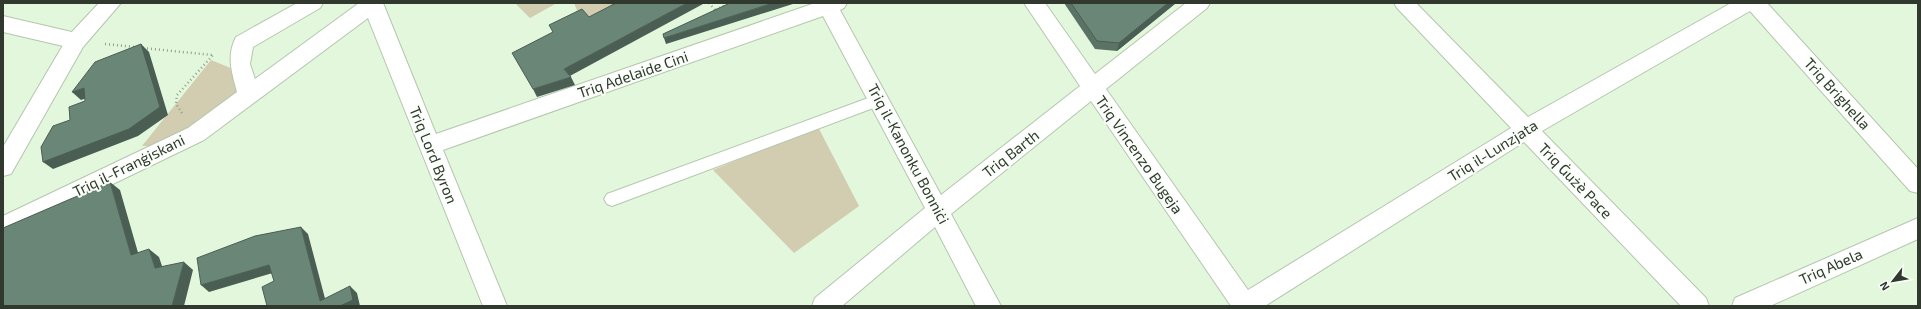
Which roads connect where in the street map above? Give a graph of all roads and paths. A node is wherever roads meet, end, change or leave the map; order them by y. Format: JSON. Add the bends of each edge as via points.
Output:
{"nodes":[{"id":1,"x":111,"y":3,"type":"edge"},
{"id":2,"x":313,"y":3,"type":"edge"},
{"id":3,"x":709,"y":3,"type":"edge"},
{"id":4,"x":729,"y":3,"type":"edge"},
{"id":5,"x":1034,"y":3,"type":"edge"},
{"id":6,"x":1200,"y":3,"type":"edge"},
{"id":7,"x":1404,"y":3,"type":"edge"},
{"id":8,"x":1747,"y":3,"type":"edge"},
{"id":9,"x":1755,"y":3,"type":"edge"},
{"id":10,"x":372,"y":4,"type":"edge"},
{"id":11,"x":830,"y":4,"type":"edge"},
{"id":12,"x":715,"y":10,"type":"junction"},
{"id":13,"x":708,"y":13,"type":"edge"},
{"id":14,"x":3,"y":24,"type":"edge"},
{"id":15,"x":76,"y":41,"type":"junction"},
{"id":16,"x":212,"y":55,"type":"junction"},
{"id":17,"x":240,"y":64,"type":"junction"},
{"id":18,"x":1093,"y":89,"type":"junction"},
{"id":19,"x":249,"y":95,"type":"junction"},
{"id":20,"x":879,"y":100,"type":"junction"},
{"id":21,"x":1526,"y":130,"type":"junction"},
{"id":22,"x":196,"y":134,"type":"junction"},
{"id":23,"x":429,"y":146,"type":"junction"},
{"id":24,"x":3,"y":167,"type":"edge"},
{"id":25,"x":1918,"y":184,"type":"edge"},
{"id":26,"x":612,"y":199,"type":"dead end"},
{"id":27,"x":939,"y":210,"type":"junction"},
{"id":28,"x":3,"y":227,"type":"edge"},
{"id":29,"x":1918,"y":228,"type":"edge"},
{"id":30,"x":495,"y":306,"type":"edge"},
{"id":31,"x":824,"y":306,"type":"edge"},
{"id":32,"x":989,"y":306,"type":"edge"},
{"id":33,"x":1245,"y":306,"type":"edge"},
{"id":34,"x":1697,"y":306,"type":"edge"},
{"id":35,"x":1744,"y":306,"type":"edge"}],
"edges":[{"from":1,"to":15,"type":"street"},
{"from":2,"to":17,"type":"street","via":[[243,42]]},
{"from":3,"to":12,"type":"path"},
{"from":4,"to":12,"type":"path"},
{"from":5,"to":18,"type":"street","name":"Triq Vincenzo Bugeja"},
{"from":6,"to":18,"type":"street","name":"Triq Barth"},
{"from":7,"to":21,"type":"street","name":"Triq Ġużè Pace"},
{"from":8,"to":21,"type":"street","name":"Triq il-Lunzjata"},
{"from":9,"to":25,"type":"street","name":"Triq Brighella"},
{"from":10,"to":19,"type":"street","name":"Triq il-Franġiskani"},
{"from":10,"to":23,"type":"street","name":"Triq Lord Byron"},
{"from":11,"to":20,"type":"street","name":"Triq il-Kanonku Bonniċi"},
{"from":11,"to":23,"type":"street","name":"Triq Adelaide Cini"},
{"from":12,"to":13,"type":"path"},
{"from":14,"to":15,"type":"street"},
{"from":15,"to":16,"type":"path"},
{"from":15,"to":24,"type":"street"},
{"from":16,"to":17,"type":"path"},
{"from":16,"to":22,"type":"path","via":[[177,94],[176,104]]},
{"from":17,"to":19,"type":"street"},
{"from":18,"to":27,"type":"street","name":"Triq Barth"},
{"from":18,"to":33,"type":"street","name":"Triq Vincenzo Bugeja"},
{"from":19,"to":22,"type":"street","name":"Triq il-Franġiskani"},
{"from":20,"to":26,"type":"lane"},
{"from":20,"to":27,"type":"street","name":"Triq il-Kanonku Bonniċi"},
{"from":21,"to":33,"type":"street","name":"Triq il-Lunzjata"},
{"from":21,"to":34,"type":"street","name":"Triq Ġużè Pace"},
{"from":22,"to":28,"type":"street","name":"Triq il-Franġiskani"},
{"from":23,"to":30,"type":"street","name":"Triq Lord Byron"},
{"from":27,"to":31,"type":"street","name":"Triq Barth"},
{"from":27,"to":32,"type":"street","name":"Triq il-Kanonku Bonniċi"},
{"from":29,"to":35,"type":"street","name":"Triq Abela"}]}
